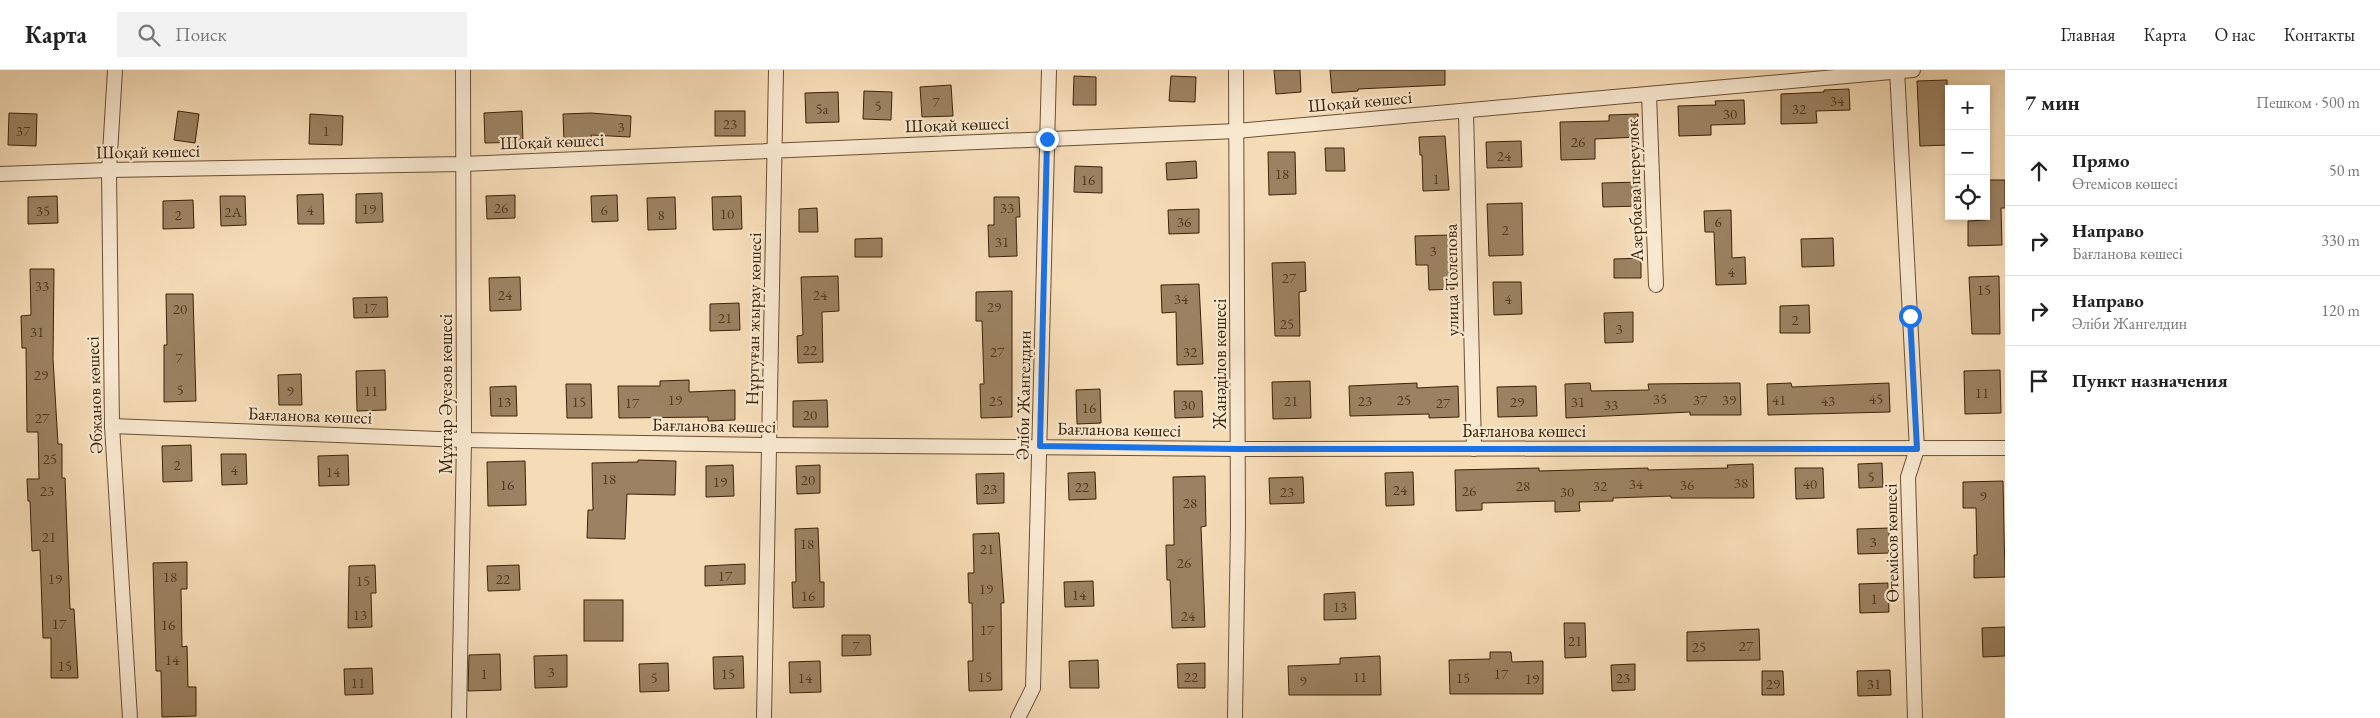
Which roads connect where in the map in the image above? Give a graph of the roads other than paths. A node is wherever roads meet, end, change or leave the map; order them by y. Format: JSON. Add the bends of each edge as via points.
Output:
{"nodes":[{"id":1,"x":115,"y":70,"type":"edge"},
{"id":2,"x":463,"y":70,"type":"edge"},
{"id":3,"x":776,"y":70,"type":"edge"},
{"id":4,"x":1049,"y":70,"type":"edge"},
{"id":5,"x":1236,"y":70,"type":"edge"},
{"id":6,"x":1913,"y":70,"type":"edge"},
{"id":7,"x":1897,"y":71,"type":"edge"},
{"id":8,"x":1650,"y":94,"type":"junction"},
{"id":9,"x":1466,"y":111,"type":"junction"},
{"id":10,"x":1237,"y":131,"type":"junction"},
{"id":11,"x":1047,"y":139,"type":"junction"},
{"id":12,"x":776,"y":150,"type":"junction"},
{"id":13,"x":463,"y":164,"type":"junction"},
{"id":14,"x":109,"y":170,"type":"junction"},
{"id":15,"x":0,"y":174,"type":"edge"},
{"id":16,"x":1656,"y":285,"type":"dead end"},
{"id":17,"x":112,"y":426,"type":"junction"},
{"id":18,"x":464,"y":440,"type":"junction"},
{"id":19,"x":769,"y":445,"type":"junction"},
{"id":20,"x":1040,"y":446,"type":"junction"},
{"id":21,"x":2005,"y":448,"type":"edge"},
{"id":22,"x":1238,"y":449,"type":"junction"},
{"id":23,"x":1474,"y":449,"type":"junction"},
{"id":24,"x":1917,"y":449,"type":"junction"},
{"id":25,"x":130,"y":718,"type":"edge"},
{"id":26,"x":459,"y":718,"type":"edge"},
{"id":27,"x":764,"y":718,"type":"edge"},
{"id":28,"x":1018,"y":718,"type":"edge"},
{"id":29,"x":1235,"y":718,"type":"edge"},
{"id":30,"x":1914,"y":718,"type":"edge"}],
"edges":[{"from":1,"to":14,"type":"street","name":"Әбжанов көшесі"},
{"from":2,"to":13,"type":"street","name":"Мұхтар Әуезов көшесі"},
{"from":3,"to":12,"type":"street","name":"Нұртуған жырау көшесі"},
{"from":4,"to":11,"type":"street","name":"Әліби Жангелдин"},
{"from":5,"to":10,"type":"street","name":"Жанәділов көшесі"},
{"from":6,"to":7,"type":"street","name":"Шоқай көшесі"},
{"from":7,"to":8,"type":"street","name":"Шоқай көшесі"},
{"from":7,"to":24,"type":"street","name":"Өтемісов көшесі"},
{"from":8,"to":9,"type":"street","name":"Шоқай көшесі"},
{"from":8,"to":16,"type":"street","name":"Азербаева переулок"},
{"from":9,"to":10,"type":"street","name":"Шоқай көшесі"},
{"from":9,"to":23,"type":"street","name":"улица Толепова"},
{"from":10,"to":11,"type":"street","name":"Шоқай көшесі"},
{"from":10,"to":22,"type":"street","name":"Жанәділов көшесі"},
{"from":11,"to":12,"type":"street","name":"Шоқай көшесі"},
{"from":11,"to":20,"type":"street","name":"Әліби Жангелдин"},
{"from":12,"to":13,"type":"street","name":"Шоқай көшесі"},
{"from":12,"to":19,"type":"street","name":"Нұртуған жырау көшесі"},
{"from":13,"to":14,"type":"street","name":"Шоқай көшесі"},
{"from":13,"to":18,"type":"street","name":"Мұхтар Әуезов көшесі"},
{"from":14,"to":15,"type":"street","name":"Шоқай көшесі"},
{"from":14,"to":17,"type":"street","name":"Әбжанов көшесі"},
{"from":17,"to":18,"type":"street","name":"Бағланова көшесі"},
{"from":17,"to":25,"type":"street","name":"Әбжанов көшесі"},
{"from":18,"to":19,"type":"street","name":"Бағланова көшесі"},
{"from":18,"to":26,"type":"street","name":"Мұхтар Әуезов көшесі"},
{"from":19,"to":20,"type":"street","name":"Бағланова көшесі"},
{"from":19,"to":27,"type":"street","name":"Нұртуған жырау көшесі"},
{"from":20,"to":22,"type":"street","name":"Бағланова көшесі"},
{"from":20,"to":28,"type":"street","name":"Әліби Жангелдин","via":[[1033,688]]},
{"from":21,"to":24,"type":"street","name":"Бағланова көшесі"},
{"from":22,"to":23,"type":"street","name":"Бағланова көшесі"},
{"from":22,"to":29,"type":"street","name":"Жанәділов көшесі"},
{"from":23,"to":24,"type":"street","name":"Бағланова көшесі"},
{"from":24,"to":30,"type":"street","name":"Өтемісов көшесі","via":[[1908,477]]}]}
